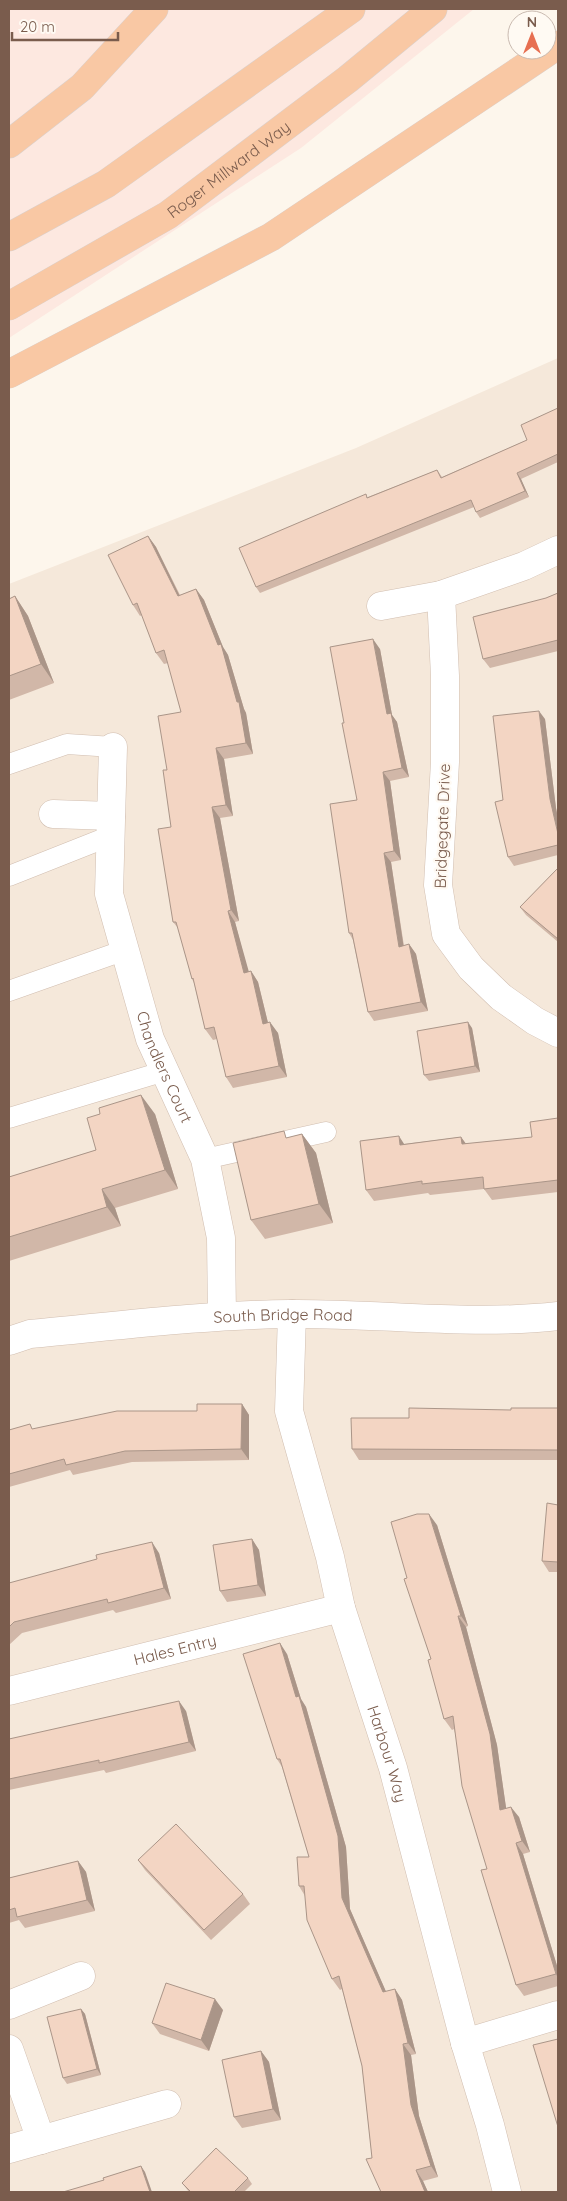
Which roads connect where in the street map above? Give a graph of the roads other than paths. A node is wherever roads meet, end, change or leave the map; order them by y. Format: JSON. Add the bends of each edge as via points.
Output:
{"nodes":[{"id":1,"x":154,"y":9,"type":"edge"},
{"id":2,"x":351,"y":9,"type":"edge"},
{"id":3,"x":432,"y":9,"type":"edge"},
{"id":4,"x":558,"y":45,"type":"edge"},
{"id":5,"x":9,"y":144,"type":"edge"},
{"id":6,"x":9,"y":237,"type":"edge"},
{"id":7,"x":9,"y":306,"type":"edge"},
{"id":8,"x":9,"y":374,"type":"edge"},
{"id":9,"x":558,"y":550,"type":"edge"},
{"id":10,"x":441,"y":595,"type":"junction"},
{"id":11,"x":381,"y":606,"type":"dead end"},
{"id":12,"x":112,"y":747,"type":"joint"},
{"id":13,"x":9,"y":764,"type":"edge"},
{"id":14,"x":53,"y":814,"type":"dead end"},
{"id":15,"x":111,"y":826,"type":"junction"},
{"id":16,"x":9,"y":876,"type":"edge"},
{"id":17,"x":125,"y":950,"type":"junction"},
{"id":18,"x":9,"y":991,"type":"edge"},
{"id":19,"x":558,"y":1033,"type":"edge"},
{"id":20,"x":165,"y":1071,"type":"junction"},
{"id":21,"x":9,"y":1118,"type":"edge"},
{"id":22,"x":326,"y":1132,"type":"dead end"},
{"id":23,"x":205,"y":1159,"type":"junction"},
{"id":24,"x":292,"y":1314,"type":"junction"},
{"id":25,"x":222,"y":1316,"type":"junction"},
{"id":26,"x":558,"y":1316,"type":"edge"},
{"id":27,"x":9,"y":1340,"type":"edge"},
{"id":28,"x":341,"y":1608,"type":"junction"},
{"id":29,"x":9,"y":1691,"type":"edge"},
{"id":30,"x":81,"y":1976,"type":"dead end"},
{"id":31,"x":9,"y":2005,"type":"edge"},
{"id":32,"x":558,"y":2015,"type":"edge"},
{"id":33,"x":464,"y":2043,"type":"junction"},
{"id":34,"x":9,"y":2049,"type":"edge"},
{"id":35,"x":167,"y":2104,"type":"dead end"},
{"id":36,"x":40,"y":2140,"type":"junction"},
{"id":37,"x":9,"y":2149,"type":"edge"},
{"id":38,"x":507,"y":2192,"type":"edge"}],
"edges":[{"from":1,"to":5,"type":"highway","via":[[82,87]]},
{"from":2,"to":6,"type":"highway","via":[[106,184]]},
{"from":3,"to":7,"type":"highway","name":"Roger Millward Way","via":[[348,79],[168,215]]},
{"from":4,"to":8,"type":"highway","via":[[270,237]]},
{"from":9,"to":10,"type":"street","via":[[524,566]]},
{"from":10,"to":11,"type":"street"},
{"from":10,"to":19,"type":"street","name":"Bridgegate Drive","via":[[445,762],[438,885],[446,934],[471,968],[500,997]]},
{"from":12,"to":13,"type":"lane","via":[[67,744]]},
{"from":12,"to":15,"type":"street","name":"Chandlers Court"},
{"from":14,"to":15,"type":"street"},
{"from":15,"to":16,"type":"lane"},
{"from":15,"to":17,"type":"street","name":"Chandlers Court","via":[[109,894]]},
{"from":17,"to":18,"type":"lane"},
{"from":17,"to":20,"type":"street","name":"Chandlers Court","via":[[150,1039]]},
{"from":20,"to":21,"type":"lane"},
{"from":20,"to":23,"type":"street","name":"Chandlers Court"},
{"from":22,"to":23,"type":"lane"},
{"from":23,"to":25,"type":"street","name":"Chandlers Court","via":[[221,1238]]},
{"from":24,"to":25,"type":"street","name":"South Bridge Road"},
{"from":24,"to":26,"type":"street","name":"South Bridge Road","via":[[519,1320]]},
{"from":24,"to":28,"type":"street","name":"Harbour Way","via":[[289,1411]]},
{"from":25,"to":27,"type":"street","name":"South Bridge Road","via":[[30,1334]]},
{"from":28,"to":29,"type":"street","name":"Hales Entry"},
{"from":28,"to":33,"type":"street","name":"Harbour Way","via":[[393,1768]]},
{"from":30,"to":31,"type":"street"},
{"from":32,"to":33,"type":"street"},
{"from":33,"to":38,"type":"street","name":"Harbour Way"},
{"from":34,"to":36,"type":"street"},
{"from":35,"to":36,"type":"street"},
{"from":36,"to":37,"type":"street"}]}
